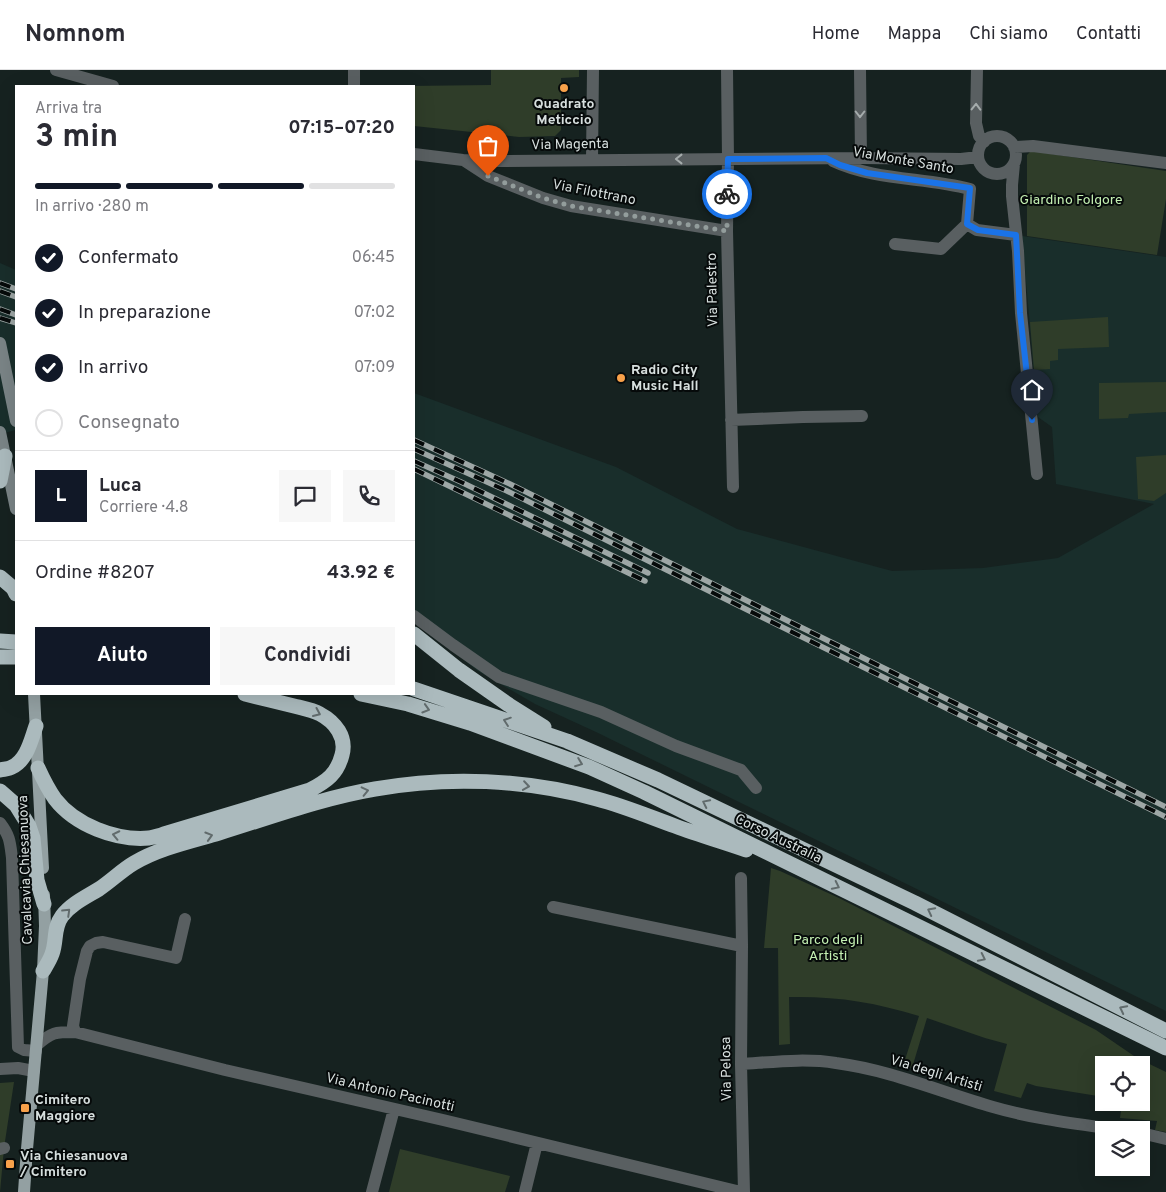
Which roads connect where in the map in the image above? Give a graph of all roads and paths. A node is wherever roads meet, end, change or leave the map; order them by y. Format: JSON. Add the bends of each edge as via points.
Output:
{"nodes":[{"id":1,"x":56,"y":70,"type":"edge"},
{"id":2,"x":354,"y":70,"type":"edge"},
{"id":3,"x":593,"y":70,"type":"edge"},
{"id":4,"x":727,"y":70,"type":"edge"},
{"id":5,"x":860,"y":70,"type":"edge"},
{"id":6,"x":977,"y":70,"type":"edge"},
{"id":7,"x":109,"y":85,"type":"edge"},
{"id":8,"x":354,"y":85,"type":"edge"},
{"id":9,"x":984,"y":142,"type":"junction"},
{"id":10,"x":1014,"y":147,"type":"junction"},
{"id":11,"x":415,"y":154,"type":"edge"},
{"id":12,"x":978,"y":157,"type":"junction"},
{"id":13,"x":826,"y":158,"type":"junction"},
{"id":14,"x":861,"y":158,"type":"junction"},
{"id":15,"x":728,"y":159,"type":"junction"},
{"id":16,"x":463,"y":160,"type":"junction"},
{"id":17,"x":592,"y":160,"type":"junction"},
{"id":18,"x":1014,"y":164,"type":"junction"},
{"id":19,"x":1166,"y":164,"type":"edge"},
{"id":20,"x":995,"y":174,"type":"junction"},
{"id":21,"x":1012,"y":196,"type":"junction"},
{"id":22,"x":967,"y":224,"type":"junction"},
{"id":23,"x":727,"y":231,"type":"junction"},
{"id":24,"x":1016,"y":235,"type":"junction"},
{"id":25,"x":895,"y":244,"type":"dead end"},
{"id":26,"x":0,"y":343,"type":"edge"},
{"id":27,"x":15,"y":413,"type":"edge"},
{"id":28,"x":862,"y":416,"type":"dead end"},
{"id":29,"x":731,"y":420,"type":"junction"},
{"id":30,"x":0,"y":432,"type":"edge"},
{"id":31,"x":5,"y":456,"type":"junction"},
{"id":32,"x":1037,"y":474,"type":"dead end"},
{"id":33,"x":0,"y":481,"type":"edge"},
{"id":34,"x":733,"y":486,"type":"dead end"},
{"id":35,"x":15,"y":504,"type":"edge"},
{"id":36,"x":0,"y":577,"type":"edge"},
{"id":37,"x":15,"y":592,"type":"edge"},
{"id":38,"x":415,"y":617,"type":"edge"},
{"id":39,"x":415,"y":635,"type":"edge"},
{"id":40,"x":0,"y":641,"type":"edge"},
{"id":41,"x":15,"y":642,"type":"edge"},
{"id":42,"x":0,"y":657,"type":"edge"},
{"id":43,"x":15,"y":657,"type":"edge"},
{"id":44,"x":415,"y":689,"type":"edge"},
{"id":45,"x":34,"y":695,"type":"edge"},
{"id":46,"x":249,"y":695,"type":"edge"},
{"id":47,"x":367,"y":695,"type":"edge"},
{"id":48,"x":36,"y":726,"type":"junction"},
{"id":49,"x":567,"y":741,"type":"junction"},
{"id":50,"x":38,"y":768,"type":"junction"},
{"id":51,"x":0,"y":770,"type":"edge"},
{"id":52,"x":756,"y":788,"type":"dead end"},
{"id":53,"x":0,"y":790,"type":"edge"},
{"id":54,"x":0,"y":823,"type":"edge"},
{"id":55,"x":806,"y":871,"type":"junction"},
{"id":56,"x":740,"y":878,"type":"dead end"},
{"id":57,"x":44,"y":904,"type":"junction"},
{"id":58,"x":553,"y":907,"type":"dead end"},
{"id":59,"x":185,"y":919,"type":"dead end"},
{"id":60,"x":742,"y":946,"type":"junction"},
{"id":61,"x":43,"y":971,"type":"junction"},
{"id":62,"x":1166,"y":1031,"type":"edge"},
{"id":63,"x":75,"y":1032,"type":"junction"},
{"id":64,"x":36,"y":1048,"type":"junction"},
{"id":65,"x":1166,"y":1048,"type":"edge"},
{"id":66,"x":741,"y":1064,"type":"junction"},
{"id":67,"x":0,"y":1069,"type":"edge"},
{"id":68,"x":34,"y":1071,"type":"junction"},
{"id":69,"x":394,"y":1109,"type":"junction"},
{"id":70,"x":1095,"y":1127,"type":"edge"},
{"id":71,"x":1150,"y":1135,"type":"edge"},
{"id":72,"x":1166,"y":1139,"type":"edge"},
{"id":73,"x":537,"y":1143,"type":"junction"},
{"id":74,"x":24,"y":1192,"type":"edge"},
{"id":75,"x":372,"y":1192,"type":"edge"},
{"id":76,"x":525,"y":1192,"type":"edge"},
{"id":77,"x":742,"y":1192,"type":"edge"}],
"edges":[{"from":1,"to":7,"type":"street"},
{"from":2,"to":8,"type":"street"},
{"from":3,"to":17,"type":"street"},
{"from":4,"to":15,"type":"street","name":"Via Palestro"},
{"from":5,"to":14,"type":"street","one_way":true},
{"from":9,"to":6,"type":"street","one_way":true,"via":[[976,123]]},
{"from":9,"to":10,"type":"street","via":[[1001,136]]},
{"from":9,"to":12,"type":"street"},
{"from":10,"to":18,"type":"street"},
{"from":10,"to":19,"type":"street","via":[[1033,146]]},
{"from":11,"to":16,"type":"street","name":"Via Magenta"},
{"from":12,"to":14,"type":"street","name":"Via Monte Santo"},
{"from":12,"to":20,"type":"street","via":[[982,167]]},
{"from":13,"to":14,"type":"street","name":"Via Monte Santo"},
{"from":13,"to":15,"type":"street","name":"Via Monte Santo"},
{"from":13,"to":22,"type":"street","name":"Via Monte Santo","via":[[867,173],[970,188]]},
{"from":15,"to":17,"type":"street","name":"Via Magenta","one_way":true},
{"from":15,"to":23,"type":"street","name":"Via Palestro"},
{"from":16,"to":17,"type":"street","name":"Via Magenta"},
{"from":16,"to":23,"type":"street","name":"Via Filottrano","via":[[488,176],[571,206]]},
{"from":18,"to":20,"type":"street","via":[[1006,172]]},
{"from":18,"to":21,"type":"street"},
{"from":20,"to":21,"type":"street"},
{"from":21,"to":24,"type":"street"},
{"from":22,"to":24,"type":"street","via":[[978,230]]},
{"from":22,"to":25,"type":"street","via":[[941,248]]},
{"from":23,"to":29,"type":"street","name":"Via Palestro"},
{"from":24,"to":32,"type":"street","via":[[1020,313]]},
{"from":26,"to":27,"type":"main road"},
{"from":28,"to":29,"type":"street"},
{"from":29,"to":34,"type":"street","name":"Via Palestro"},
{"from":30,"to":31,"type":"main road"},
{"from":31,"to":33,"type":"highway"},
{"from":31,"to":35,"type":"main road"},
{"from":36,"to":37,"type":"highway"},
{"from":38,"to":52,"type":"street","via":[[499,677],[601,712],[676,746],[741,770]]},
{"from":39,"to":49,"type":"highway","via":[[494,695]]},
{"from":40,"to":41,"type":"highway"},
{"from":42,"to":43,"type":"highway"},
{"from":49,"to":44,"type":"highway","name":"Corso Australia","one_way":true},
{"from":45,"to":48,"type":"main road","name":"Cavalcavia Chiesanuova"},
{"from":46,"to":50,"type":"highway","one_way":true,"via":[[319,713],[334,723],[344,747],[333,775],[310,790],[148,838],[115,835],[80,821],[56,799]]},
{"from":47,"to":55,"type":"highway","name":"Corso Australia","one_way":true,"via":[[470,723],[589,767]]},
{"from":48,"to":50,"type":"main road","name":"Cavalcavia Chiesanuova"},
{"from":48,"to":51,"type":"highway","via":[[21,760]]},
{"from":62,"to":49,"type":"highway","name":"Corso Australia","one_way":true,"via":[[915,903],[658,780]]},
{"from":50,"to":57,"type":"main road","name":"Cavalcavia Chiesanuova"},
{"from":53,"to":57,"type":"highway","via":[[16,805],[30,826],[37,880]]},
{"from":54,"to":64,"type":"street","via":[[7,833],[12,858],[18,1047],[24,1050]]},
{"from":61,"to":55,"type":"highway","one_way":true,"via":[[52,953],[58,921],[67,910],[133,864],[182,844],[334,798],[375,789],[415,784],[502,783],[589,797]]},
{"from":55,"to":65,"type":"highway","name":"Corso Australia","one_way":true},
{"from":56,"to":60,"type":"street","name":"Via Pelosa"},
{"from":57,"to":61,"type":"main road","name":"Cavalcavia Chiesanuova"},
{"from":58,"to":60,"type":"street"},
{"from":59,"to":63,"type":"street","via":[[176,958],[103,942],[90,946],[80,979],[73,1026]]},
{"from":60,"to":66,"type":"street","name":"Via Pelosa"},
{"from":61,"to":64,"type":"main road","name":"Cavalcavia Chiesanuova"},
{"from":63,"to":64,"type":"street","name":"Via Antonio Pacinotti","via":[[57,1032],[46,1037]]},
{"from":63,"to":69,"type":"street","name":"Via Antonio Pacinotti"},
{"from":64,"to":68,"type":"main road","name":"Cavalcavia Chiesanuova"},
{"from":66,"to":70,"type":"street","name":"Via degli Artisti","via":[[809,1060],[837,1063],[903,1078],[995,1108]]},
{"from":66,"to":77,"type":"street","name":"Via Pelosa"},
{"from":67,"to":68,"type":"street"},
{"from":68,"to":74,"type":"main road","name":"Cavalcavia Chiesanuova"},
{"from":69,"to":73,"type":"street","name":"Via Antonio Pacinotti"},
{"from":69,"to":75,"type":"street"},
{"from":71,"to":72,"type":"street"},
{"from":73,"to":76,"type":"street"},
{"from":73,"to":77,"type":"street","name":"Via Antonio Pacinotti"}]}
